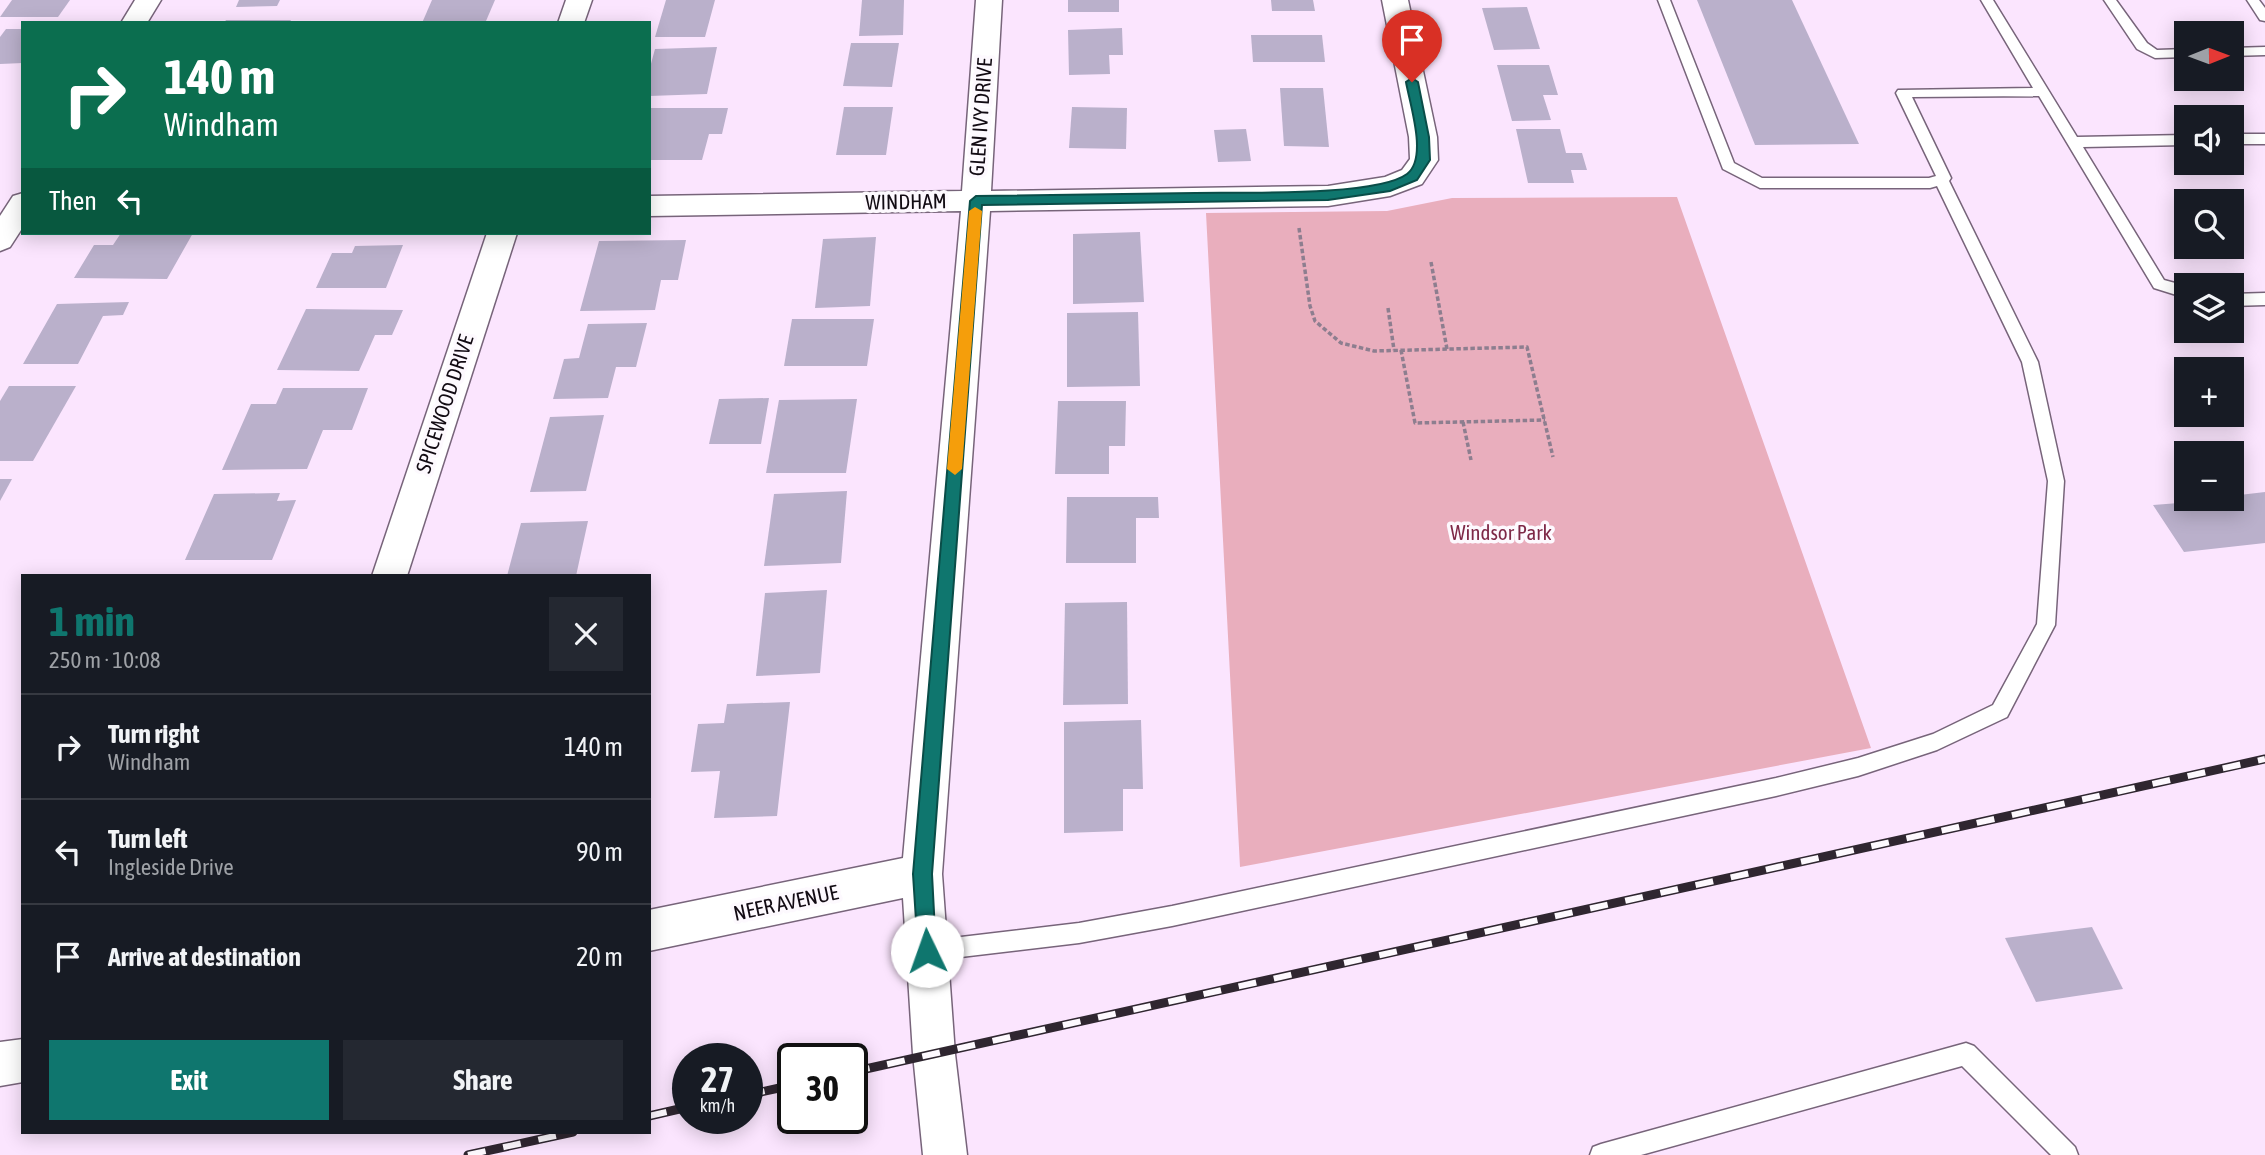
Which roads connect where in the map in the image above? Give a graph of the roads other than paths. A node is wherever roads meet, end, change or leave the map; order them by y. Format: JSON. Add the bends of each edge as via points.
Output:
{"nodes":[{"id":1,"x":148,"y":0,"type":"edge"},
{"id":2,"x":579,"y":0,"type":"edge"},
{"id":3,"x":989,"y":0,"type":"edge"},
{"id":4,"x":1395,"y":0,"type":"edge"},
{"id":5,"x":1664,"y":0,"type":"edge"},
{"id":6,"x":1987,"y":0,"type":"edge"},
{"id":7,"x":2110,"y":0,"type":"edge"},
{"id":8,"x":2253,"y":0,"type":"edge"},
{"id":9,"x":2265,"y":17,"type":"edge"},
{"id":10,"x":135,"y":21,"type":"edge"},
{"id":11,"x":572,"y":21,"type":"edge"},
{"id":12,"x":2265,"y":51,"type":"edge"},
{"id":13,"x":2244,"y":52,"type":"edge"},
{"id":14,"x":2174,"y":53,"type":"edge"},
{"id":15,"x":2043,"y":92,"type":"junction"},
{"id":16,"x":2244,"y":139,"type":"edge"},
{"id":17,"x":2265,"y":139,"type":"edge"},
{"id":18,"x":2174,"y":140,"type":"edge"},
{"id":19,"x":2073,"y":142,"type":"junction"},
{"id":20,"x":1941,"y":179,"type":"junction"},
{"id":21,"x":976,"y":201,"type":"junction"},
{"id":22,"x":21,"y":206,"type":"edge"},
{"id":23,"x":651,"y":206,"type":"edge"},
{"id":24,"x":501,"y":235,"type":"edge"},
{"id":25,"x":0,"y":240,"type":"edge"},
{"id":26,"x":2174,"y":288,"type":"edge"},
{"id":27,"x":2265,"y":299,"type":"edge"},
{"id":28,"x":2244,"y":300,"type":"edge"},
{"id":29,"x":390,"y":574,"type":"edge"},
{"id":30,"x":922,"y":874,"type":"junction"},
{"id":31,"x":651,"y":931,"type":"edge"},
{"id":32,"x":927,"y":951,"type":"junction"},
{"id":33,"x":21,"y":1059,"type":"edge"},
{"id":34,"x":0,"y":1064,"type":"edge"},
{"id":35,"x":945,"y":1155,"type":"edge"},
{"id":36,"x":1601,"y":1155,"type":"edge"},
{"id":37,"x":2067,"y":1155,"type":"edge"}],
"edges":[{"from":1,"to":10,"type":"street"},
{"from":2,"to":11,"type":"street"},
{"from":3,"to":21,"type":"street","name":"GLEN IVY DRIVE"},
{"from":4,"to":21,"type":"street","name":"WINDHAM","via":[[1423,137],[1424,160],[1412,177],[1365,192],[1295,196]]},
{"from":5,"to":20,"type":"lane","via":[[1728,166],[1760,183],[1930,183]]},
{"from":6,"to":15,"type":"lane"},
{"from":7,"to":14,"type":"lane","via":[[2142,46],[2155,54]]},
{"from":8,"to":9,"type":"lane"},
{"from":12,"to":13,"type":"lane"},
{"from":15,"to":19,"type":"lane"},
{"from":15,"to":20,"type":"lane","via":[[1903,93]]},
{"from":16,"to":17,"type":"lane"},
{"from":18,"to":19,"type":"lane"},
{"from":19,"to":26,"type":"lane","via":[[2159,284]]},
{"from":20,"to":32,"type":"lane","via":[[2030,362],[2056,481],[2046,625],[2000,711],[1937,741],[1776,787],[1172,916],[1079,933]]},
{"from":21,"to":23,"type":"street","name":"WINDHAM"},
{"from":21,"to":30,"type":"street","name":"GLEN IVY DRIVE"},
{"from":22,"to":25,"type":"street"},
{"from":24,"to":29,"type":"street","name":"SPICEWOOD DRIVE"},
{"from":27,"to":28,"type":"lane"},
{"from":30,"to":31,"type":"street","name":"NEER AVENUE"},
{"from":30,"to":32,"type":"street","name":"GLEN IVY DRIVE"},
{"from":32,"to":35,"type":"street","name":"GLEN IVY DRIVE"},
{"from":33,"to":34,"type":"street"},
{"from":36,"to":37,"type":"lane","via":[[1966,1054]]}]}
